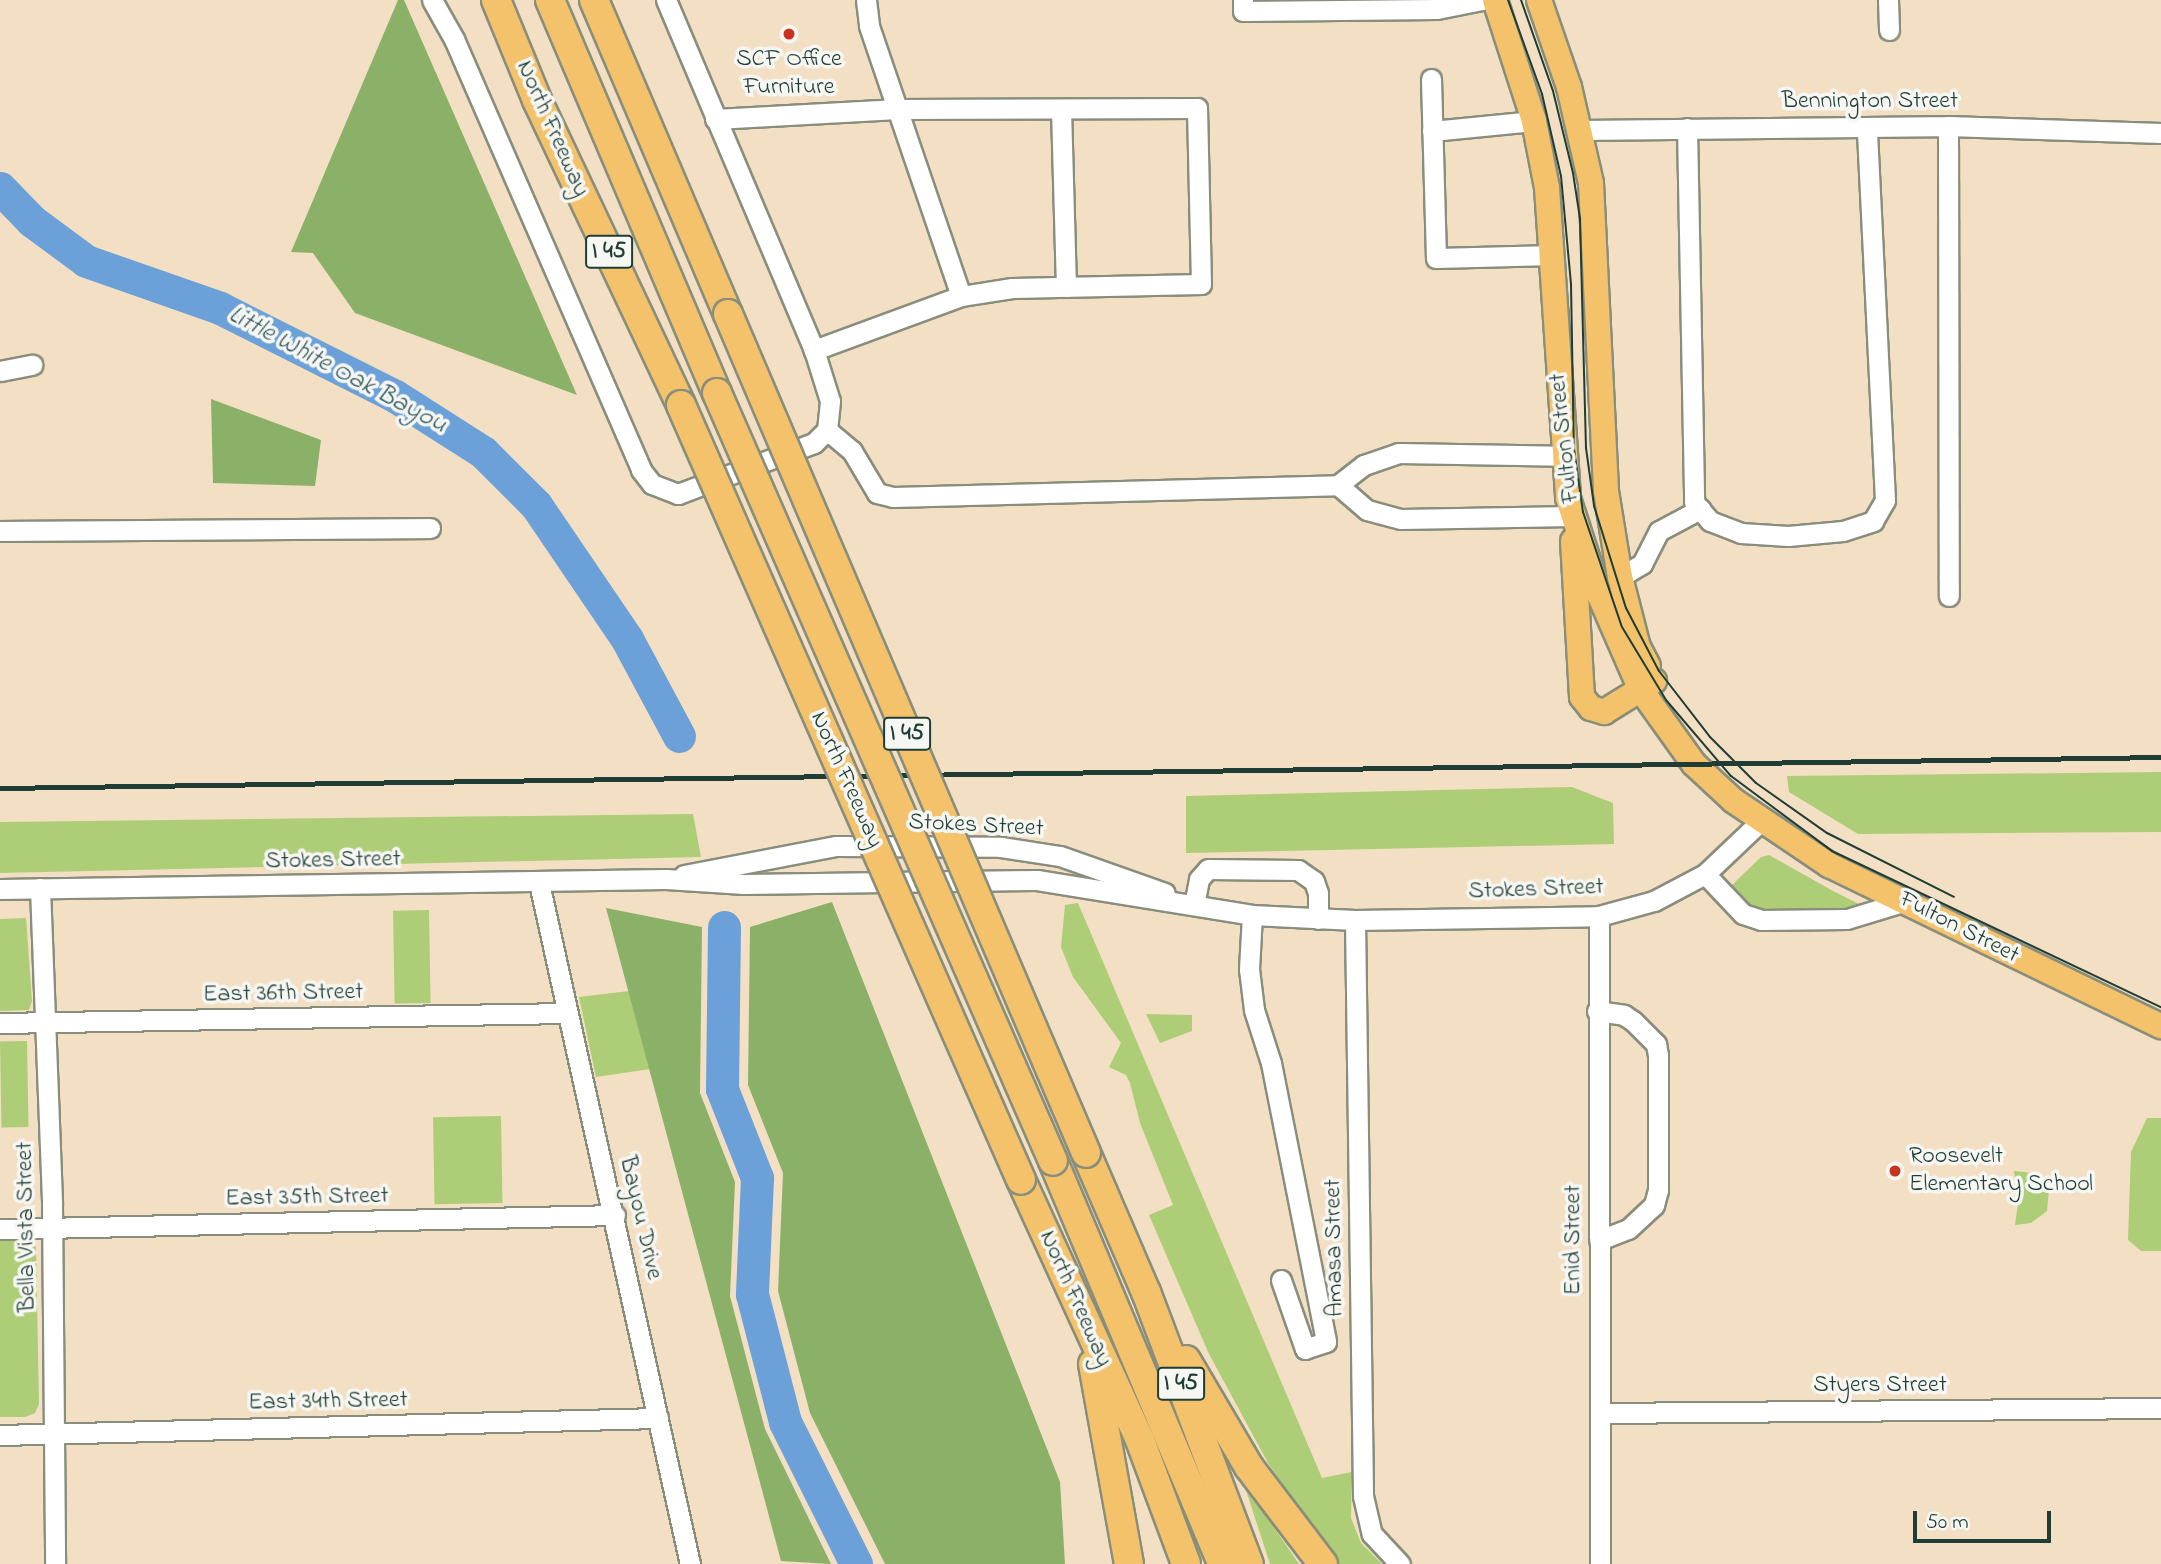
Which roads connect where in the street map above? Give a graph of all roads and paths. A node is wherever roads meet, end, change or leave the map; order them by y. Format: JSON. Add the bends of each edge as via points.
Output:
{"nodes":[{"id":1,"x":432,"y":0,"type":"edge"},
{"id":2,"x":485,"y":0,"type":"edge"},
{"id":3,"x":496,"y":0,"type":"edge"},
{"id":4,"x":550,"y":0,"type":"edge"},
{"id":5,"x":594,"y":0,"type":"edge"},
{"id":6,"x":617,"y":0,"type":"edge"},
{"id":7,"x":666,"y":0,"type":"edge"},
{"id":8,"x":866,"y":0,"type":"edge"},
{"id":9,"x":1243,"y":0,"type":"edge"},
{"id":10,"x":1482,"y":0,"type":"edge"},
{"id":11,"x":1495,"y":0,"type":"edge"},
{"id":12,"x":1539,"y":0,"type":"edge"},
{"id":13,"x":1888,"y":0,"type":"edge"},
{"id":14,"x":1437,"y":5,"type":"edge"},
{"id":15,"x":1889,"y":30,"type":"dead end"},
{"id":16,"x":617,"y":56,"type":"junction"},
{"id":17,"x":1431,"y":79,"type":"dead end"},
{"id":18,"x":537,"y":100,"type":"junction"},
{"id":19,"x":898,"y":109,"type":"junction"},
{"id":20,"x":1061,"y":109,"type":"junction"},
{"id":21,"x":715,"y":119,"type":"junction"},
{"id":22,"x":1534,"y":121,"type":"junction"},
{"id":23,"x":1948,"y":126,"type":"junction"},
{"id":24,"x":1867,"y":127,"type":"junction"},
{"id":25,"x":1687,"y":128,"type":"junction"},
{"id":26,"x":1580,"y":130,"type":"junction"},
{"id":27,"x":1432,"y":131,"type":"junction"},
{"id":28,"x":2161,"y":132,"type":"edge"},
{"id":29,"x":1553,"y":255,"type":"junction"},
{"id":30,"x":1066,"y":287,"type":"junction"},
{"id":31,"x":961,"y":296,"type":"junction"},
{"id":32,"x":814,"y":350,"type":"junction"},
{"id":33,"x":32,"y":365,"type":"dead end"},
{"id":34,"x":0,"y":371,"type":"edge"},
{"id":35,"x":827,"y":430,"type":"junction"},
{"id":36,"x":1563,"y":456,"type":"junction"},
{"id":37,"x":1338,"y":485,"type":"junction"},
{"id":38,"x":1700,"y":509,"type":"junction"},
{"id":39,"x":1572,"y":516,"type":"junction"},
{"id":40,"x":430,"y":528,"type":"dead end"},
{"id":41,"x":0,"y":531,"type":"edge"},
{"id":42,"x":1620,"y":577,"type":"junction"},
{"id":43,"x":1949,"y":596,"type":"dead end"},
{"id":44,"x":1648,"y":685,"type":"junction"},
{"id":45,"x":1762,"y":820,"type":"junction"},
{"id":46,"x":1705,"y":874,"type":"junction"},
{"id":47,"x":666,"y":880,"type":"junction"},
{"id":48,"x":539,"y":883,"type":"junction"},
{"id":49,"x":40,"y":888,"type":"junction"},
{"id":50,"x":0,"y":889,"type":"edge"},
{"id":51,"x":1906,"y":901,"type":"junction"},
{"id":52,"x":1194,"y":905,"type":"junction"},
{"id":53,"x":1252,"y":915,"type":"junction"},
{"id":54,"x":1599,"y":916,"type":"junction"},
{"id":55,"x":1318,"y":919,"type":"junction"},
{"id":56,"x":1355,"y":920,"type":"junction"},
{"id":57,"x":1597,"y":1011,"type":"junction"},
{"id":58,"x":566,"y":1013,"type":"junction"},
{"id":59,"x":46,"y":1022,"type":"junction"},
{"id":60,"x":0,"y":1023,"type":"edge"},
{"id":61,"x":2161,"y":1026,"type":"edge"},
{"id":62,"x":615,"y":1215,"type":"junction"},
{"id":63,"x":52,"y":1228,"type":"junction"},
{"id":64,"x":0,"y":1229,"type":"edge"},
{"id":65,"x":1599,"y":1240,"type":"junction"},
{"id":66,"x":1281,"y":1280,"type":"dead end"},
{"id":67,"x":1146,"y":1292,"type":"junction"},
{"id":68,"x":1087,"y":1330,"type":"junction"},
{"id":69,"x":2161,"y":1408,"type":"edge"},
{"id":70,"x":1600,"y":1413,"type":"junction"},
{"id":71,"x":658,"y":1418,"type":"junction"},
{"id":72,"x":55,"y":1433,"type":"junction"},
{"id":73,"x":0,"y":1435,"type":"edge"},
{"id":74,"x":55,"y":1564,"type":"edge"},
{"id":75,"x":690,"y":1564,"type":"edge"},
{"id":76,"x":1129,"y":1564,"type":"edge"},
{"id":77,"x":1186,"y":1564,"type":"edge"},
{"id":78,"x":1222,"y":1564,"type":"edge"},
{"id":79,"x":1249,"y":1564,"type":"edge"},
{"id":80,"x":1323,"y":1564,"type":"edge"},
{"id":81,"x":1400,"y":1564,"type":"edge"},
{"id":82,"x":1600,"y":1564,"type":"edge"}],
"edges":[{"from":1,"to":35,"type":"street","via":[[454,39],[640,470],[652,484],[665,491],[688,492],[814,443]]},
{"from":2,"to":18,"type":"highway"},
{"from":3,"to":18,"type":"highway","name":"North Freeway","number":"I 45"},
{"from":4,"to":78,"type":"highway","name":"North Freeway","bridge":true,"via":[[1053,1161]]},
{"from":5,"to":16,"type":"highway","number":"I 45"},
{"from":6,"to":16,"type":"highway"},
{"from":7,"to":21,"type":"street"},
{"from":8,"to":19,"type":"street","via":[[869,26]]},
{"from":9,"to":14,"type":"street","via":[[1243,11]]},
{"from":10,"to":14,"type":"street"},
{"from":11,"to":22,"type":"main road","name":"Fulton Street"},
{"from":12,"to":26,"type":"main road","name":"Fulton Street"},
{"from":13,"to":15,"type":"street"},
{"from":16,"to":67,"type":"highway","number":"I 45","bridge":true},
{"from":17,"to":27,"type":"street"},
{"from":18,"to":68,"type":"highway","name":"North Freeway","number":"I 45","bridge":true,"via":[[681,405]]},
{"from":19,"to":20,"type":"street"},
{"from":19,"to":21,"type":"street"},
{"from":19,"to":31,"type":"street"},
{"from":20,"to":30,"type":"street"},
{"from":20,"to":30,"type":"street","via":[[1197,108],[1200,285]]},
{"from":21,"to":32,"type":"street"},
{"from":22,"to":27,"type":"street"},
{"from":22,"to":29,"type":"main road","name":"Fulton Street"},
{"from":23,"to":24,"type":"street","name":"Bennington Street"},
{"from":23,"to":28,"type":"street","name":"Bennington Street"},
{"from":23,"to":43,"type":"street"},
{"from":24,"to":25,"type":"street","name":"Bennington Street"},
{"from":24,"to":38,"type":"street","via":[[1885,500],[1873,520],[1843,531],[1788,536],[1741,533],[1710,521]]},
{"from":25,"to":26,"type":"street","name":"Bennington Street"},
{"from":25,"to":38,"type":"street","via":[[1694,502]]},
{"from":26,"to":42,"type":"main road","name":"Fulton Street","via":[[1597,259],[1602,453]]},
{"from":27,"to":29,"type":"street","via":[[1436,258]]},
{"from":29,"to":36,"type":"main road","name":"Fulton Street"},
{"from":30,"to":31,"type":"street"},
{"from":31,"to":32,"type":"street"},
{"from":32,"to":35,"type":"street","via":[[830,401]]},
{"from":33,"to":34,"type":"street"},
{"from":35,"to":37,"type":"street","via":[[852,451],[877,493],[893,497]]},
{"from":36,"to":37,"type":"street","via":[[1398,453],[1364,465]]},
{"from":36,"to":39,"type":"main road","name":"Fulton Street"},
{"from":37,"to":39,"type":"street","via":[[1367,510],[1401,519]]},
{"from":38,"to":42,"type":"street","via":[[1659,531],[1642,564]]},
{"from":39,"to":44,"type":"main road","name":"Fulton Street","via":[[1599,594]]},
{"from":39,"to":44,"type":"main road","via":[[1582,697],[1591,708],[1604,712]]},
{"from":40,"to":41,"type":"street"},
{"from":42,"to":44,"type":"main road","name":"Fulton Street"},
{"from":44,"to":45,"type":"main road","name":"Fulton Street","via":[[1694,764]]},
{"from":45,"to":46,"type":"street","name":"Stokes Street"},
{"from":45,"to":51,"type":"main road","name":"Fulton Street","via":[[1829,865]]},
{"from":46,"to":51,"type":"street","via":[[1743,914],[1761,920],[1847,919]]},
{"from":46,"to":54,"type":"street","name":"Stokes Street","via":[[1654,901]]},
{"from":47,"to":48,"type":"street","name":"Stokes Street"},
{"from":47,"to":52,"type":"street","name":"Stokes Street","via":[[744,884],[1037,880]]},
{"from":47,"to":52,"type":"street","name":"Stokes Street","via":[[740,861],[836,846],[1001,847],[1060,856]]},
{"from":48,"to":49,"type":"street","name":"Stokes Street"},
{"from":48,"to":58,"type":"street","name":"Bayou Drive"},
{"from":49,"to":50,"type":"street","name":"Stokes Street"},
{"from":49,"to":59,"type":"street","name":"Bella Vista Street"},
{"from":51,"to":61,"type":"main road","name":"Fulton Street"},
{"from":52,"to":53,"type":"street","name":"Stokes Street"},
{"from":52,"to":55,"type":"street","via":[[1199,879],[1208,869],[1298,870],[1314,881]]},
{"from":53,"to":55,"type":"street","name":"Stokes Street"},
{"from":53,"to":66,"type":"street","via":[[1249,969],[1254,1010],[1271,1063],[1326,1342],[1305,1349]]},
{"from":54,"to":56,"type":"street","name":"Stokes Street"},
{"from":54,"to":57,"type":"street","name":"Enid Street"},
{"from":55,"to":56,"type":"street","name":"Stokes Street"},
{"from":56,"to":81,"type":"street","name":"Amasa Street","via":[[1363,1496],[1372,1534]]},
{"from":57,"to":65,"type":"street","name":"Enid Street"},
{"from":57,"to":65,"type":"street","via":[[1633,1021],[1656,1044],[1658,1055],[1658,1190],[1654,1205],[1628,1229]]},
{"from":58,"to":59,"type":"street","name":"East 36th Street"},
{"from":58,"to":62,"type":"street","name":"Bayou Drive"},
{"from":59,"to":60,"type":"street","name":"East 36th Street"},
{"from":59,"to":63,"type":"street","name":"Bella Vista Street"},
{"from":62,"to":63,"type":"street","name":"East 35th Street"},
{"from":62,"to":71,"type":"street","name":"Bayou Drive"},
{"from":63,"to":64,"type":"street","name":"East 35th Street"},
{"from":63,"to":72,"type":"street","name":"Bella Vista Street"},
{"from":65,"to":70,"type":"street","name":"Enid Street"},
{"from":67,"to":79,"type":"highway","number":"I 45"},
{"from":67,"to":80,"type":"highway","via":[[1249,1467]]},
{"from":68,"to":76,"type":"highway"},
{"from":68,"to":77,"type":"highway","name":"North Freeway","number":"I 45","via":[[1140,1440]]},
{"from":69,"to":70,"type":"street","name":"Styers Street"},
{"from":70,"to":82,"type":"street","name":"Enid Street"},
{"from":71,"to":72,"type":"street","name":"East 34th Street"},
{"from":71,"to":75,"type":"street","name":"Bayou Drive"},
{"from":72,"to":73,"type":"street","name":"East 34th Street"},
{"from":72,"to":74,"type":"street","name":"Bella Vista Street"}]}
